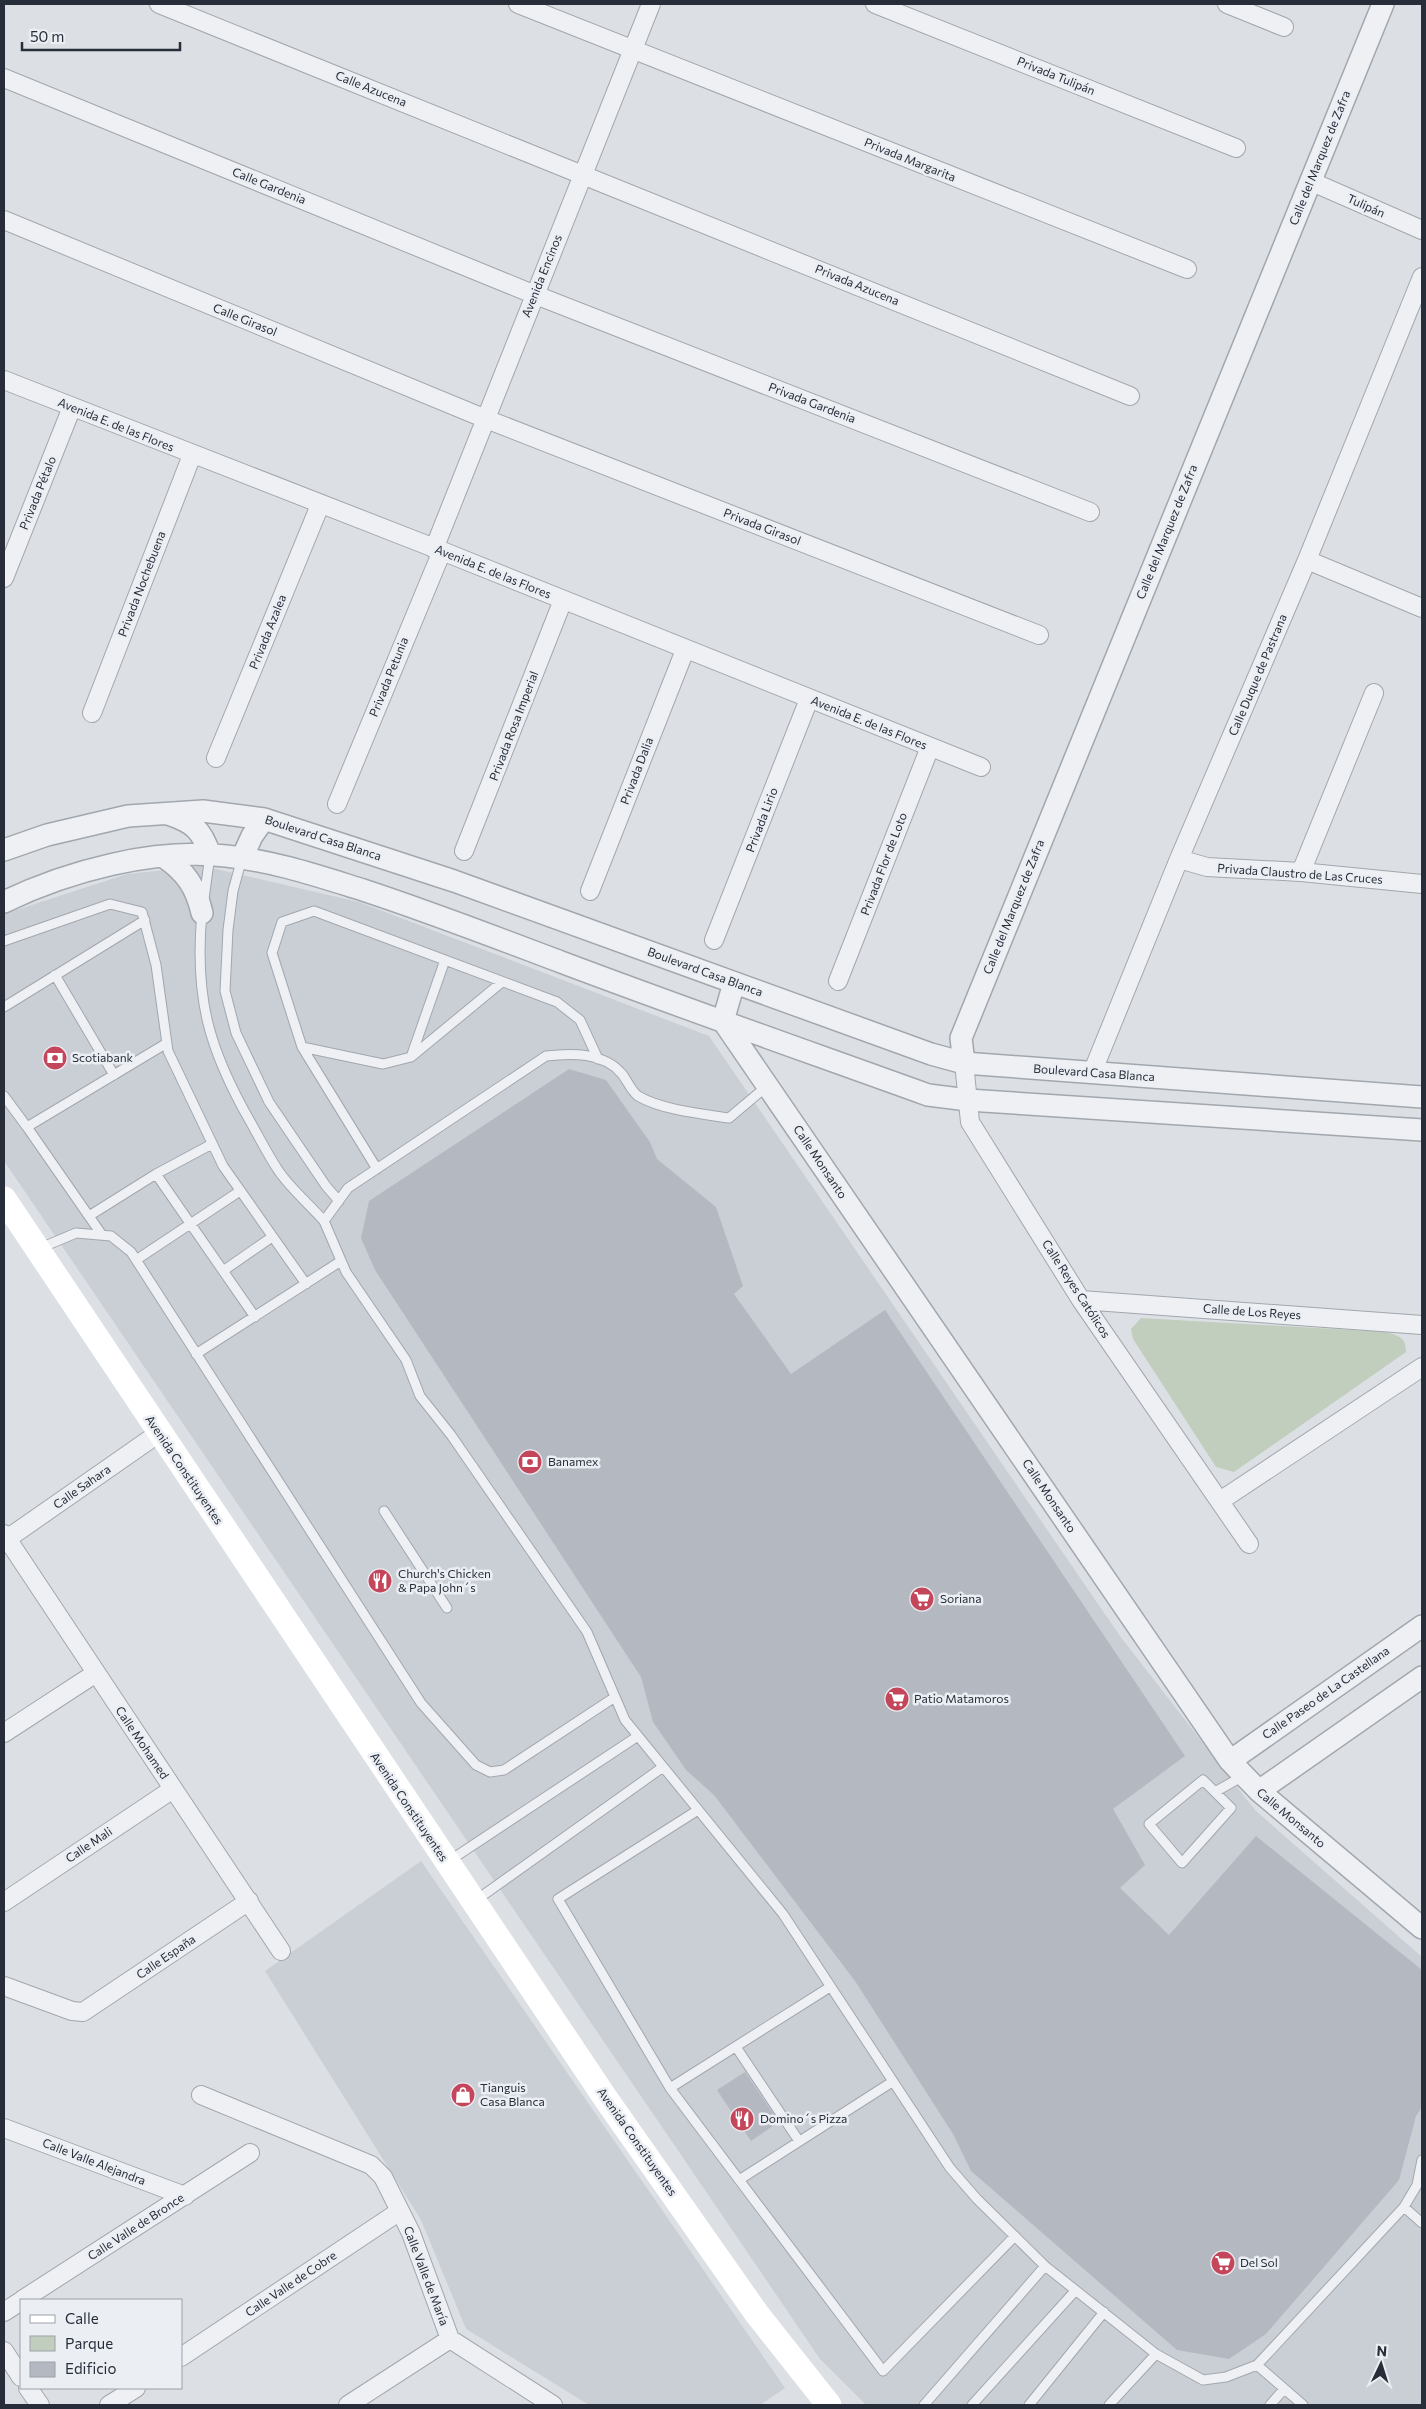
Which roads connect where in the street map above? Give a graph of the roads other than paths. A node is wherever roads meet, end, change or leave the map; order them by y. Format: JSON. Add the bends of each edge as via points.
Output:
{"nodes":[{"id":1,"x":159,"y":4,"type":"edge"},
{"id":2,"x":518,"y":4,"type":"edge"},
{"id":3,"x":650,"y":4,"type":"edge"},
{"id":4,"x":875,"y":4,"type":"edge"},
{"id":5,"x":1227,"y":4,"type":"edge"},
{"id":6,"x":1383,"y":4,"type":"edge"},
{"id":7,"x":1284,"y":27,"type":"dead end"},
{"id":8,"x":632,"y":50,"type":"junction"},
{"id":9,"x":4,"y":78,"type":"edge"},
{"id":10,"x":1236,"y":148,"type":"dead end"},
{"id":11,"x":583,"y":174,"type":"junction"},
{"id":12,"x":1310,"y":181,"type":"junction"},
{"id":13,"x":4,"y":220,"type":"edge"},
{"id":14,"x":1422,"y":230,"type":"edge"},
{"id":15,"x":1187,"y":270,"type":"dead end"},
{"id":16,"x":1422,"y":277,"type":"edge"},
{"id":17,"x":533,"y":294,"type":"junction"},
{"id":18,"x":4,"y":380,"type":"edge"},
{"id":19,"x":1130,"y":396,"type":"dead end"},
{"id":20,"x":72,"y":407,"type":"junction"},
{"id":21,"x":486,"y":420,"type":"junction"},
{"id":22,"x":192,"y":455,"type":"junction"},
{"id":23,"x":320,"y":505,"type":"junction"},
{"id":24,"x":1090,"y":512,"type":"dead end"},
{"id":25,"x":438,"y":550,"type":"junction"},
{"id":26,"x":1307,"y":560,"type":"junction"},
{"id":27,"x":4,"y":578,"type":"edge"},
{"id":28,"x":563,"y":600,"type":"junction"},
{"id":29,"x":1422,"y":608,"type":"edge"},
{"id":30,"x":1038,"y":635,"type":"dead end"},
{"id":31,"x":684,"y":650,"type":"junction"},
{"id":32,"x":1374,"y":693,"type":"dead end"},
{"id":33,"x":809,"y":700,"type":"junction"},
{"id":34,"x":92,"y":712,"type":"dead end"},
{"id":35,"x":930,"y":747,"type":"junction"},
{"id":36,"x":216,"y":758,"type":"dead end"},
{"id":37,"x":981,"y":767,"type":"dead end"},
{"id":38,"x":337,"y":804,"type":"dead end"},
{"id":39,"x":163,"y":812,"type":"junction"},
{"id":40,"x":264,"y":819,"type":"junction"},
{"id":41,"x":4,"y":850,"type":"edge"},
{"id":42,"x":464,"y":851,"type":"dead end"},
{"id":43,"x":210,"y":855,"type":"junction"},
{"id":44,"x":164,"y":857,"type":"junction"},
{"id":45,"x":242,"y":858,"type":"junction"},
{"id":46,"x":1179,"y":859,"type":"junction"},
{"id":47,"x":1301,"y":872,"type":"junction"},
{"id":48,"x":1422,"y":884,"type":"edge"},
{"id":49,"x":590,"y":891,"type":"dead end"},
{"id":50,"x":4,"y":902,"type":"edge"},
{"id":51,"x":202,"y":913,"type":"junction"},
{"id":52,"x":145,"y":920,"type":"junction"},
{"id":53,"x":714,"y":940,"type":"dead end"},
{"id":54,"x":4,"y":941,"type":"edge"},
{"id":55,"x":445,"y":960,"type":"junction"},
{"id":56,"x":55,"y":975,"type":"junction"},
{"id":57,"x":838,"y":980,"type":"dead end"},
{"id":58,"x":502,"y":982,"type":"junction"},
{"id":59,"x":734,"y":983,"type":"junction"},
{"id":60,"x":4,"y":1006,"type":"edge"},
{"id":61,"x":723,"y":1021,"type":"junction"},
{"id":62,"x":167,"y":1043,"type":"junction"},
{"id":63,"x":302,"y":1048,"type":"junction"},
{"id":64,"x":411,"y":1057,"type":"junction"},
{"id":65,"x":598,"y":1059,"type":"junction"},
{"id":66,"x":964,"y":1063,"type":"junction"},
{"id":67,"x":1092,"y":1073,"type":"junction"},
{"id":68,"x":114,"y":1075,"type":"junction"},
{"id":69,"x":1169,"y":1078,"type":"junction"},
{"id":70,"x":767,"y":1086,"type":"junction"},
{"id":71,"x":4,"y":1096,"type":"edge"},
{"id":72,"x":1422,"y":1097,"type":"edge"},
{"id":73,"x":968,"y":1100,"type":"junction"},
{"id":74,"x":1165,"y":1112,"type":"junction"},
{"id":75,"x":28,"y":1127,"type":"junction"},
{"id":76,"x":1422,"y":1130,"type":"edge"},
{"id":77,"x":212,"y":1144,"type":"junction"},
{"id":78,"x":376,"y":1169,"type":"junction"},
{"id":79,"x":156,"y":1174,"type":"junction"},
{"id":80,"x":240,"y":1191,"type":"junction"},
{"id":81,"x":4,"y":1199,"type":"edge"},
{"id":82,"x":339,"y":1201,"type":"junction"},
{"id":83,"x":89,"y":1216,"type":"junction"},
{"id":84,"x":324,"y":1221,"type":"junction"},
{"id":85,"x":191,"y":1224,"type":"junction"},
{"id":86,"x":102,"y":1235,"type":"junction"},
{"id":87,"x":272,"y":1237,"type":"junction"},
{"id":88,"x":38,"y":1249,"type":"junction"},
{"id":89,"x":136,"y":1260,"type":"junction"},
{"id":90,"x":341,"y":1262,"type":"junction"},
{"id":91,"x":223,"y":1271,"type":"junction"},
{"id":92,"x":306,"y":1284,"type":"junction"},
{"id":93,"x":1082,"y":1300,"type":"junction"},
{"id":94,"x":255,"y":1317,"type":"junction"},
{"id":95,"x":1422,"y":1325,"type":"edge"},
{"id":96,"x":196,"y":1354,"type":"junction"},
{"id":97,"x":1422,"y":1368,"type":"edge"},
{"id":98,"x":159,"y":1433,"type":"junction"},
{"id":99,"x":1220,"y":1501,"type":"junction"},
{"id":100,"x":384,"y":1511,"type":"dead end"},
{"id":101,"x":5,"y":1538,"type":"edge"},
{"id":102,"x":1249,"y":1544,"type":"dead end"},
{"id":103,"x":447,"y":1608,"type":"dead end"},
{"id":104,"x":1422,"y":1626,"type":"edge"},
{"id":105,"x":96,"y":1673,"type":"junction"},
{"id":106,"x":1422,"y":1677,"type":"edge"},
{"id":107,"x":615,"y":1697,"type":"junction"},
{"id":108,"x":4,"y":1733,"type":"edge"},
{"id":109,"x":638,"y":1736,"type":"junction"},
{"id":110,"x":663,"y":1767,"type":"junction"},
{"id":111,"x":1236,"y":1768,"type":"junction"},
{"id":112,"x":173,"y":1789,"type":"junction"},
{"id":113,"x":1258,"y":1791,"type":"junction"},
{"id":114,"x":1216,"y":1792,"type":"junction"},
{"id":115,"x":698,"y":1810,"type":"junction"},
{"id":116,"x":446,"y":1863,"type":"junction"},
{"id":117,"x":248,"y":1901,"type":"junction"},
{"id":118,"x":4,"y":1902,"type":"edge"},
{"id":119,"x":473,"y":1903,"type":"junction"},
{"id":120,"x":1422,"y":1926,"type":"edge"},
{"id":121,"x":281,"y":1951,"type":"dead end"},
{"id":122,"x":4,"y":1986,"type":"edge"},
{"id":123,"x":830,"y":1987,"type":"junction"},
{"id":124,"x":736,"y":2046,"type":"junction"},
{"id":125,"x":892,"y":2082,"type":"junction"},
{"id":126,"x":670,"y":2088,"type":"junction"},
{"id":127,"x":201,"y":2095,"type":"dead end"},
{"id":128,"x":4,"y":2128,"type":"edge"},
{"id":129,"x":799,"y":2141,"type":"junction"},
{"id":130,"x":250,"y":2153,"type":"dead end"},
{"id":131,"x":1422,"y":2160,"type":"edge"},
{"id":132,"x":739,"y":2180,"type":"junction"},
{"id":133,"x":185,"y":2196,"type":"junction"},
{"id":134,"x":1404,"y":2207,"type":"junction"},
{"id":135,"x":400,"y":2211,"type":"junction"},
{"id":136,"x":1422,"y":2223,"type":"edge"},
{"id":137,"x":1015,"y":2236,"type":"junction"},
{"id":138,"x":1045,"y":2266,"type":"junction"},
{"id":139,"x":1075,"y":2291,"type":"junction"},
{"id":140,"x":25,"y":2299,"type":"edge"},
{"id":141,"x":20,"y":2302,"type":"edge"},
{"id":142,"x":4,"y":2312,"type":"edge"},
{"id":143,"x":1104,"y":2312,"type":"junction"},
{"id":144,"x":450,"y":2339,"type":"junction"},
{"id":145,"x":4,"y":2351,"type":"edge"},
{"id":146,"x":1156,"y":2354,"type":"junction"},
{"id":147,"x":182,"y":2356,"type":"edge"},
{"id":148,"x":1257,"y":2365,"type":"junction"},
{"id":149,"x":20,"y":2375,"type":"edge"},
{"id":150,"x":29,"y":2389,"type":"edge"},
{"id":151,"x":134,"y":2389,"type":"edge"},
{"id":152,"x":1284,"y":2389,"type":"junction"},
{"id":153,"x":40,"y":2405,"type":"edge"},
{"id":154,"x":110,"y":2405,"type":"edge"},
{"id":155,"x":348,"y":2405,"type":"edge"},
{"id":156,"x":553,"y":2405,"type":"edge"},
{"id":157,"x":829,"y":2405,"type":"edge"},
{"id":158,"x":924,"y":2405,"type":"edge"},
{"id":159,"x":972,"y":2405,"type":"edge"},
{"id":160,"x":1029,"y":2405,"type":"edge"},
{"id":161,"x":1109,"y":2405,"type":"edge"},
{"id":162,"x":1270,"y":2405,"type":"edge"},
{"id":163,"x":1303,"y":2405,"type":"edge"}],
"edges":[{"from":1,"to":11,"type":"street","name":"Calle Azucena"},
{"from":2,"to":8,"type":"street","name":"Privada Margarita"},
{"from":3,"to":8,"type":"street","name":"Avenida Encinos"},
{"from":4,"to":10,"type":"street","name":"Privada Tulipán"},
{"from":5,"to":7,"type":"street"},
{"from":6,"to":12,"type":"street","name":"Calle del Marquez de Zafra"},
{"from":8,"to":11,"type":"street","name":"Avenida Encinos"},
{"from":8,"to":15,"type":"street","name":"Privada Margarita"},
{"from":9,"to":17,"type":"street","name":"Calle Gardenia"},
{"from":11,"to":17,"type":"street","name":"Avenida Encinos"},
{"from":11,"to":19,"type":"street","name":"Privada Azucena"},
{"from":12,"to":14,"type":"street","name":"Tulipán"},
{"from":12,"to":66,"type":"street","name":"Calle del Marquez de Zafra","via":[[961,1038]]},
{"from":13,"to":21,"type":"street","name":"Calle Girasol"},
{"from":16,"to":26,"type":"street","name":"Calle Duque de Pastrana"},
{"from":17,"to":21,"type":"street","name":"Avenida Encinos"},
{"from":17,"to":24,"type":"street","name":"Privada Gardenia"},
{"from":18,"to":20,"type":"street","name":"Avenida E. de las Flores"},
{"from":20,"to":22,"type":"street","name":"Avenida E. de las Flores"},
{"from":20,"to":27,"type":"street","name":"Privada Pétalo"},
{"from":21,"to":25,"type":"street","name":"Avenida Encinos"},
{"from":21,"to":30,"type":"street","name":"Privada Girasol"},
{"from":22,"to":23,"type":"street","name":"Avenida E. de las Flores"},
{"from":22,"to":34,"type":"street","name":"Privada Nochebuena"},
{"from":23,"to":25,"type":"street","name":"Avenida E. de las Flores"},
{"from":23,"to":36,"type":"street","name":"Privada Azalea"},
{"from":25,"to":28,"type":"street","name":"Avenida E. de las Flores"},
{"from":25,"to":38,"type":"street","name":"Privada Petunia"},
{"from":26,"to":29,"type":"street"},
{"from":26,"to":46,"type":"street","name":"Calle Duque de Pastrana"},
{"from":28,"to":31,"type":"street","name":"Avenida E. de las Flores"},
{"from":28,"to":42,"type":"street","name":"Privada Rosa Imperial"},
{"from":31,"to":33,"type":"street","name":"Avenida E. de las Flores"},
{"from":31,"to":49,"type":"street","name":"Privada Dalia"},
{"from":32,"to":47,"type":"street"},
{"from":33,"to":35,"type":"street","name":"Avenida E. de las Flores"},
{"from":33,"to":53,"type":"street","name":"Privada Lirio"},
{"from":35,"to":37,"type":"street","name":"Avenida E. de las Flores"},
{"from":35,"to":57,"type":"street","name":"Privada Flor de Loto"},
{"from":39,"to":40,"type":"street","name":"Boulevard Casa Blanca","via":[[211,812]]},
{"from":39,"to":41,"type":"street","name":"Boulevard Casa Blanca","via":[[93,823]]},
{"from":39,"to":43,"type":"street","via":[[196,827]]},
{"from":40,"to":45,"type":"street"},
{"from":40,"to":59,"type":"street","name":"Boulevard Casa Blanca","via":[[454,881]]},
{"from":43,"to":44,"type":"street"},
{"from":43,"to":45,"type":"street"},
{"from":43,"to":51,"type":"lane"},
{"from":44,"to":50,"type":"street","via":[[100,866],[47,882]]},
{"from":44,"to":51,"type":"street","via":[[190,880]]},
{"from":45,"to":61,"type":"street","via":[[280,864],[437,914]]},
{"from":45,"to":82,"type":"lane","via":[[233,891],[228,930],[225,991],[236,1033],[269,1102]]},
{"from":46,"to":47,"type":"street","name":"Privada Claustro de Las Cruces","via":[[1208,867]]},
{"from":46,"to":67,"type":"street","name":"Calle Duque de Pastrana"},
{"from":47,"to":48,"type":"street","name":"Privada Claustro de Las Cruces"},
{"from":51,"to":84,"type":"lane","via":[[202,997],[216,1053],[228,1082],[278,1171]]},
{"from":52,"to":54,"type":"lane","via":[[142,912],[110,904]]},
{"from":52,"to":56,"type":"lane"},
{"from":52,"to":62,"type":"lane","via":[[156,965]]},
{"from":55,"to":58,"type":"lane"},
{"from":55,"to":63,"type":"lane","via":[[314,911],[282,922],[272,953]]},
{"from":55,"to":64,"type":"lane"},
{"from":56,"to":60,"type":"lane"},
{"from":56,"to":68,"type":"lane"},
{"from":58,"to":64,"type":"lane"},
{"from":58,"to":65,"type":"lane","via":[[557,1002],[580,1020]]},
{"from":59,"to":61,"type":"street"},
{"from":59,"to":66,"type":"street","name":"Boulevard Casa Blanca"},
{"from":61,"to":70,"type":"street","name":"Calle Monsanto"},
{"from":61,"to":73,"type":"street","via":[[928,1095]]},
{"from":62,"to":68,"type":"lane"},
{"from":62,"to":77,"type":"lane"},
{"from":63,"to":64,"type":"lane","via":[[383,1064]]},
{"from":63,"to":78,"type":"lane"},
{"from":65,"to":70,"type":"lane","via":[[621,1072],[637,1095],[694,1113],[729,1118]]},
{"from":65,"to":78,"type":"lane","via":[[572,1053],[546,1056]]},
{"from":66,"to":67,"type":"street","name":"Boulevard Casa Blanca"},
{"from":66,"to":73,"type":"street","name":"Calle Reyes Católicos"},
{"from":67,"to":69,"type":"street","name":"Boulevard Casa Blanca"},
{"from":68,"to":75,"type":"lane"},
{"from":69,"to":72,"type":"street","name":"Boulevard Casa Blanca"},
{"from":69,"to":74,"type":"street"},
{"from":70,"to":111,"type":"street","name":"Calle Monsanto"},
{"from":71,"to":75,"type":"lane"},
{"from":73,"to":74,"type":"street"},
{"from":73,"to":93,"type":"street","name":"Calle Reyes Católicos","via":[[970,1122]]},
{"from":74,"to":76,"type":"street"},
{"from":75,"to":83,"type":"lane"},
{"from":77,"to":79,"type":"lane"},
{"from":77,"to":80,"type":"lane"},
{"from":78,"to":82,"type":"lane","via":[[348,1188]]},
{"from":79,"to":83,"type":"lane"},
{"from":79,"to":85,"type":"lane"},
{"from":80,"to":85,"type":"lane"},
{"from":80,"to":87,"type":"lane"},
{"from":81,"to":88,"type":"main road","name":"Avenida Constituyentes"},
{"from":82,"to":84,"type":"lane"},
{"from":83,"to":86,"type":"lane"},
{"from":84,"to":90,"type":"lane"},
{"from":85,"to":89,"type":"lane"},
{"from":85,"to":91,"type":"lane"},
{"from":86,"to":88,"type":"lane","via":[[76,1233]]},
{"from":86,"to":89,"type":"lane","via":[[111,1236]]},
{"from":87,"to":91,"type":"lane"},
{"from":87,"to":92,"type":"lane"},
{"from":88,"to":98,"type":"main road","name":"Avenida Constituyentes"},
{"from":89,"to":96,"type":"lane"},
{"from":90,"to":92,"type":"lane"},
{"from":90,"to":107,"type":"lane","via":[[406,1360],[420,1396],[451,1435],[587,1632]]},
{"from":91,"to":94,"type":"lane"},
{"from":92,"to":94,"type":"lane"},
{"from":93,"to":95,"type":"street","name":"Calle de Los Reyes"},
{"from":93,"to":99,"type":"street","name":"Calle Reyes Católicos"},
{"from":94,"to":96,"type":"lane"},
{"from":96,"to":107,"type":"lane","via":[[421,1703],[476,1765],[490,1772],[504,1770]]},
{"from":97,"to":99,"type":"street"},
{"from":98,"to":101,"type":"street","name":"Calle Sahara"},
{"from":98,"to":116,"type":"main road","name":"Avenida Constituyentes"},
{"from":99,"to":102,"type":"street","name":"Calle Reyes Católicos"},
{"from":100,"to":103,"type":"lane"},
{"from":101,"to":105,"type":"street","name":"Calle Mohamed"},
{"from":104,"to":111,"type":"street","name":"Calle Paseo de La Castellana"},
{"from":105,"to":108,"type":"street"},
{"from":105,"to":112,"type":"street","name":"Calle Mohamed"},
{"from":106,"to":113,"type":"street"},
{"from":107,"to":109,"type":"lane","via":[[625,1720]]},
{"from":109,"to":110,"type":"lane"},
{"from":109,"to":116,"type":"lane"},
{"from":110,"to":115,"type":"lane"},
{"from":110,"to":119,"type":"lane"},
{"from":111,"to":113,"type":"street","name":"Calle Monsanto"},
{"from":111,"to":114,"type":"lane"},
{"from":112,"to":117,"type":"street","name":"Calle Mohamed"},
{"from":112,"to":118,"type":"street","name":"Calle Mali"},
{"from":113,"to":120,"type":"street","name":"Calle Monsanto"},
{"from":114,"to":114,"type":"lane","via":[[1231,1808],[1182,1863],[1149,1824],[1203,1780]]},
{"from":115,"to":123,"type":"lane","via":[[783,1914]]},
{"from":115,"to":126,"type":"lane","via":[[558,1899]]},
{"from":116,"to":119,"type":"main road","name":"Avenida Constituyentes"},
{"from":117,"to":121,"type":"street","name":"Calle Mohamed"},
{"from":117,"to":122,"type":"street","name":"Calle España","via":[[83,2012]]},
{"from":119,"to":157,"type":"main road","name":"Avenida Constituyentes","via":[[741,2290]]},
{"from":123,"to":124,"type":"lane"},
{"from":123,"to":125,"type":"lane"},
{"from":124,"to":126,"type":"lane"},
{"from":124,"to":129,"type":"lane"},
{"from":125,"to":129,"type":"lane"},
{"from":125,"to":137,"type":"lane","via":[[950,2168]]},
{"from":126,"to":132,"type":"lane"},
{"from":127,"to":135,"type":"street","name":"Calle Valle de María","via":[[371,2165],[382,2176]]},
{"from":128,"to":133,"type":"street","name":"Calle Valle Alejandra"},
{"from":129,"to":132,"type":"lane"},
{"from":130,"to":133,"type":"street","name":"Calle Valle de Bronce"},
{"from":131,"to":134,"type":"lane","via":[[1417,2185]]},
{"from":132,"to":137,"type":"lane","via":[[883,2371]]},
{"from":133,"to":140,"type":"street","name":"Calle Valle de Bronce"},
{"from":134,"to":136,"type":"lane"},
{"from":134,"to":148,"type":"lane"},
{"from":135,"to":144,"type":"street","name":"Calle Valle de María"},
{"from":135,"to":147,"type":"street","name":"Calle Valle de Cobre"},
{"from":137,"to":138,"type":"lane"},
{"from":138,"to":139,"type":"lane"},
{"from":138,"to":158,"type":"lane"},
{"from":139,"to":143,"type":"lane"},
{"from":139,"to":159,"type":"lane"},
{"from":141,"to":142,"type":"street","name":"Calle Valle de Bronce"},
{"from":143,"to":146,"type":"lane"},
{"from":143,"to":160,"type":"lane"},
{"from":144,"to":155,"type":"street"},
{"from":144,"to":156,"type":"street","name":"Calle Valle de María"},
{"from":145,"to":149,"type":"street"},
{"from":146,"to":148,"type":"lane","via":[[1204,2380],[1226,2377]]},
{"from":146,"to":161,"type":"lane"},
{"from":148,"to":152,"type":"lane"},
{"from":150,"to":153,"type":"street"},
{"from":151,"to":154,"type":"street"},
{"from":152,"to":162,"type":"lane"},
{"from":152,"to":163,"type":"lane"}]}
